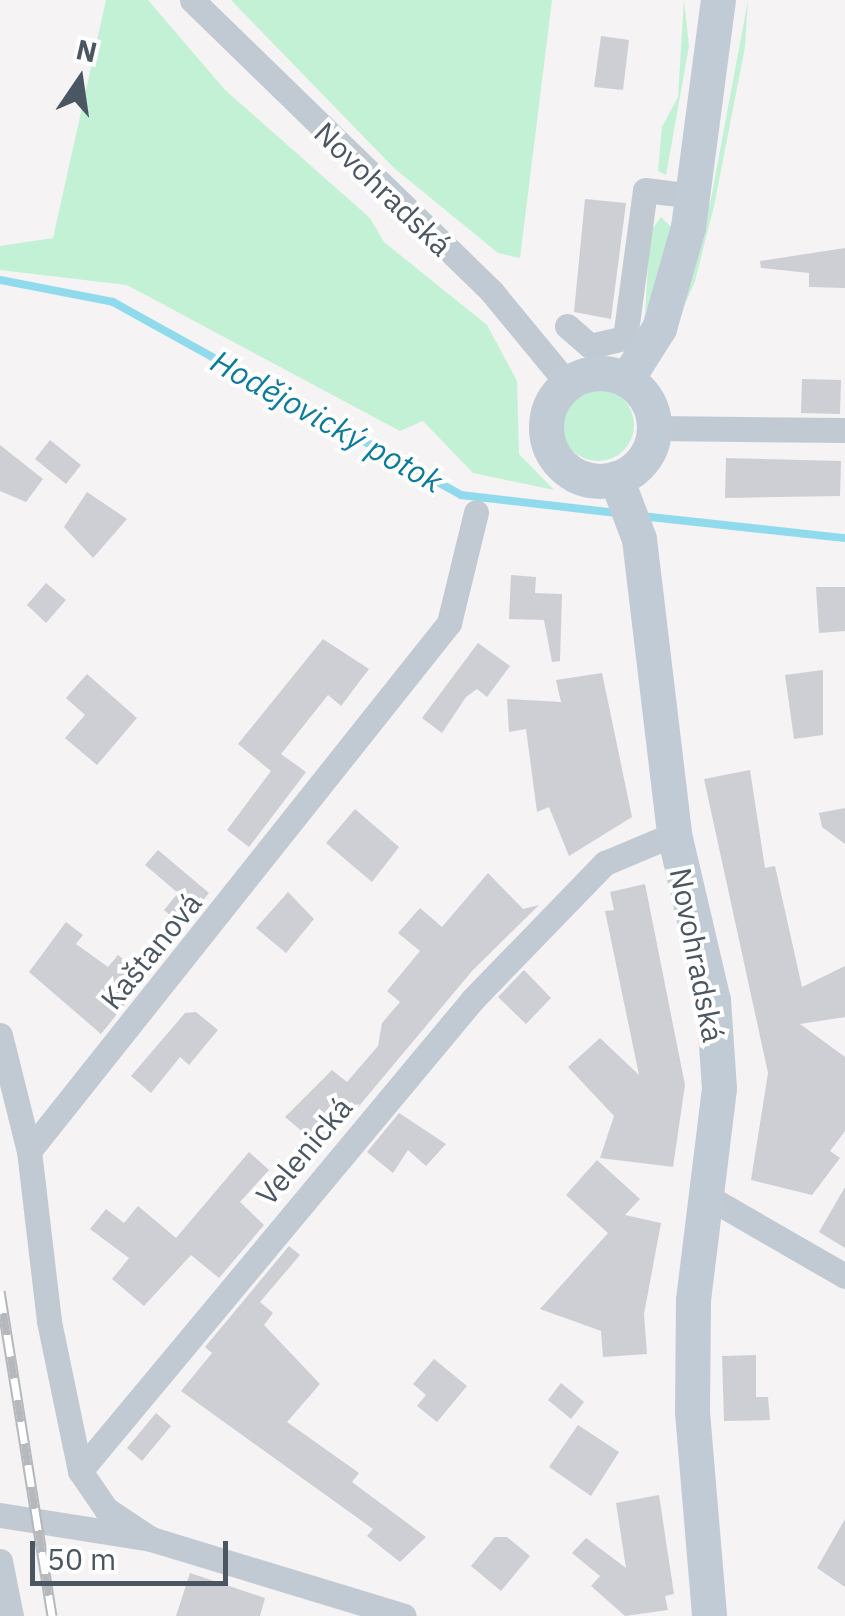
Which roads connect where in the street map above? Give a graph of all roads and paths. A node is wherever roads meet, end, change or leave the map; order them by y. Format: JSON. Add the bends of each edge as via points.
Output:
{"nodes":[{"id":1,"x":192,"y":0,"type":"edge"},
{"id":2,"x":697,"y":0,"type":"edge"},
{"id":3,"x":718,"y":0,"type":"edge"},
{"id":4,"x":708,"y":104,"type":"junction"},
{"id":5,"x":693,"y":196,"type":"junction"},
{"id":6,"x":645,"y":324,"type":"junction"},
{"id":7,"x":567,"y":326,"type":"dead end"},
{"id":8,"x":626,"y":380,"type":"junction"},
{"id":9,"x":567,"y":384,"type":"junction"},
{"id":10,"x":654,"y":428,"type":"junction"},
{"id":11,"x":845,"y":430,"type":"edge"},
{"id":12,"x":622,"y":491,"type":"junction"},
{"id":13,"x":476,"y":512,"type":"dead end"},
{"id":14,"x":674,"y":834,"type":"junction"},
{"id":15,"x":0,"y":1035,"type":"edge"},
{"id":16,"x":29,"y":1151,"type":"junction"},
{"id":17,"x":708,"y":1197,"type":"junction"},
{"id":18,"x":845,"y":1276,"type":"edge"},
{"id":19,"x":80,"y":1471,"type":"junction"},
{"id":20,"x":0,"y":1515,"type":"edge"},
{"id":21,"x":151,"y":1539,"type":"junction"},
{"id":22,"x":0,"y":1562,"type":"edge"},
{"id":23,"x":11,"y":1616,"type":"edge"},
{"id":24,"x":404,"y":1616,"type":"edge"},
{"id":25,"x":709,"y":1616,"type":"edge"}],
"edges":[{"from":1,"to":9,"type":"street","name":"Novohradská","via":[[492,292]]},
{"from":2,"to":4,"type":"main road"},
{"from":3,"to":4,"type":"main road"},
{"from":4,"to":5,"type":"main road"},
{"from":5,"to":6,"type":"main road"},
{"from":5,"to":6,"type":"street","via":[[645,190]]},
{"from":6,"to":7,"type":"street","via":[[602,348],[574,339]]},
{"from":6,"to":8,"type":"main road"},
{"from":8,"to":9,"type":"main road","via":[[596,373]]},
{"from":8,"to":10,"type":"main road","via":[[644,395]]},
{"from":9,"to":12,"type":"main road","via":[[546,422],[552,452],[586,479]]},
{"from":10,"to":11,"type":"street"},
{"from":10,"to":12,"type":"main road"},
{"from":12,"to":14,"type":"main road","name":"Novohradská","via":[[639,539]]},
{"from":13,"to":16,"type":"street","name":"Kaštanová","via":[[448,623]]},
{"from":14,"to":17,"type":"main road","name":"Novohradská","via":[[713,1000],[718,1088]]},
{"from":14,"to":19,"type":"street","name":"Velenická","via":[[605,863],[473,999]]},
{"from":15,"to":16,"type":"street"},
{"from":16,"to":19,"type":"street","via":[[49,1321]]},
{"from":17,"to":18,"type":"street"},
{"from":17,"to":25,"type":"main road","name":"Novohradská","via":[[694,1300],[692,1412]]},
{"from":19,"to":21,"type":"street","via":[[106,1509]]},
{"from":20,"to":21,"type":"street"},
{"from":21,"to":24,"type":"street"},
{"from":22,"to":23,"type":"street"}]}
